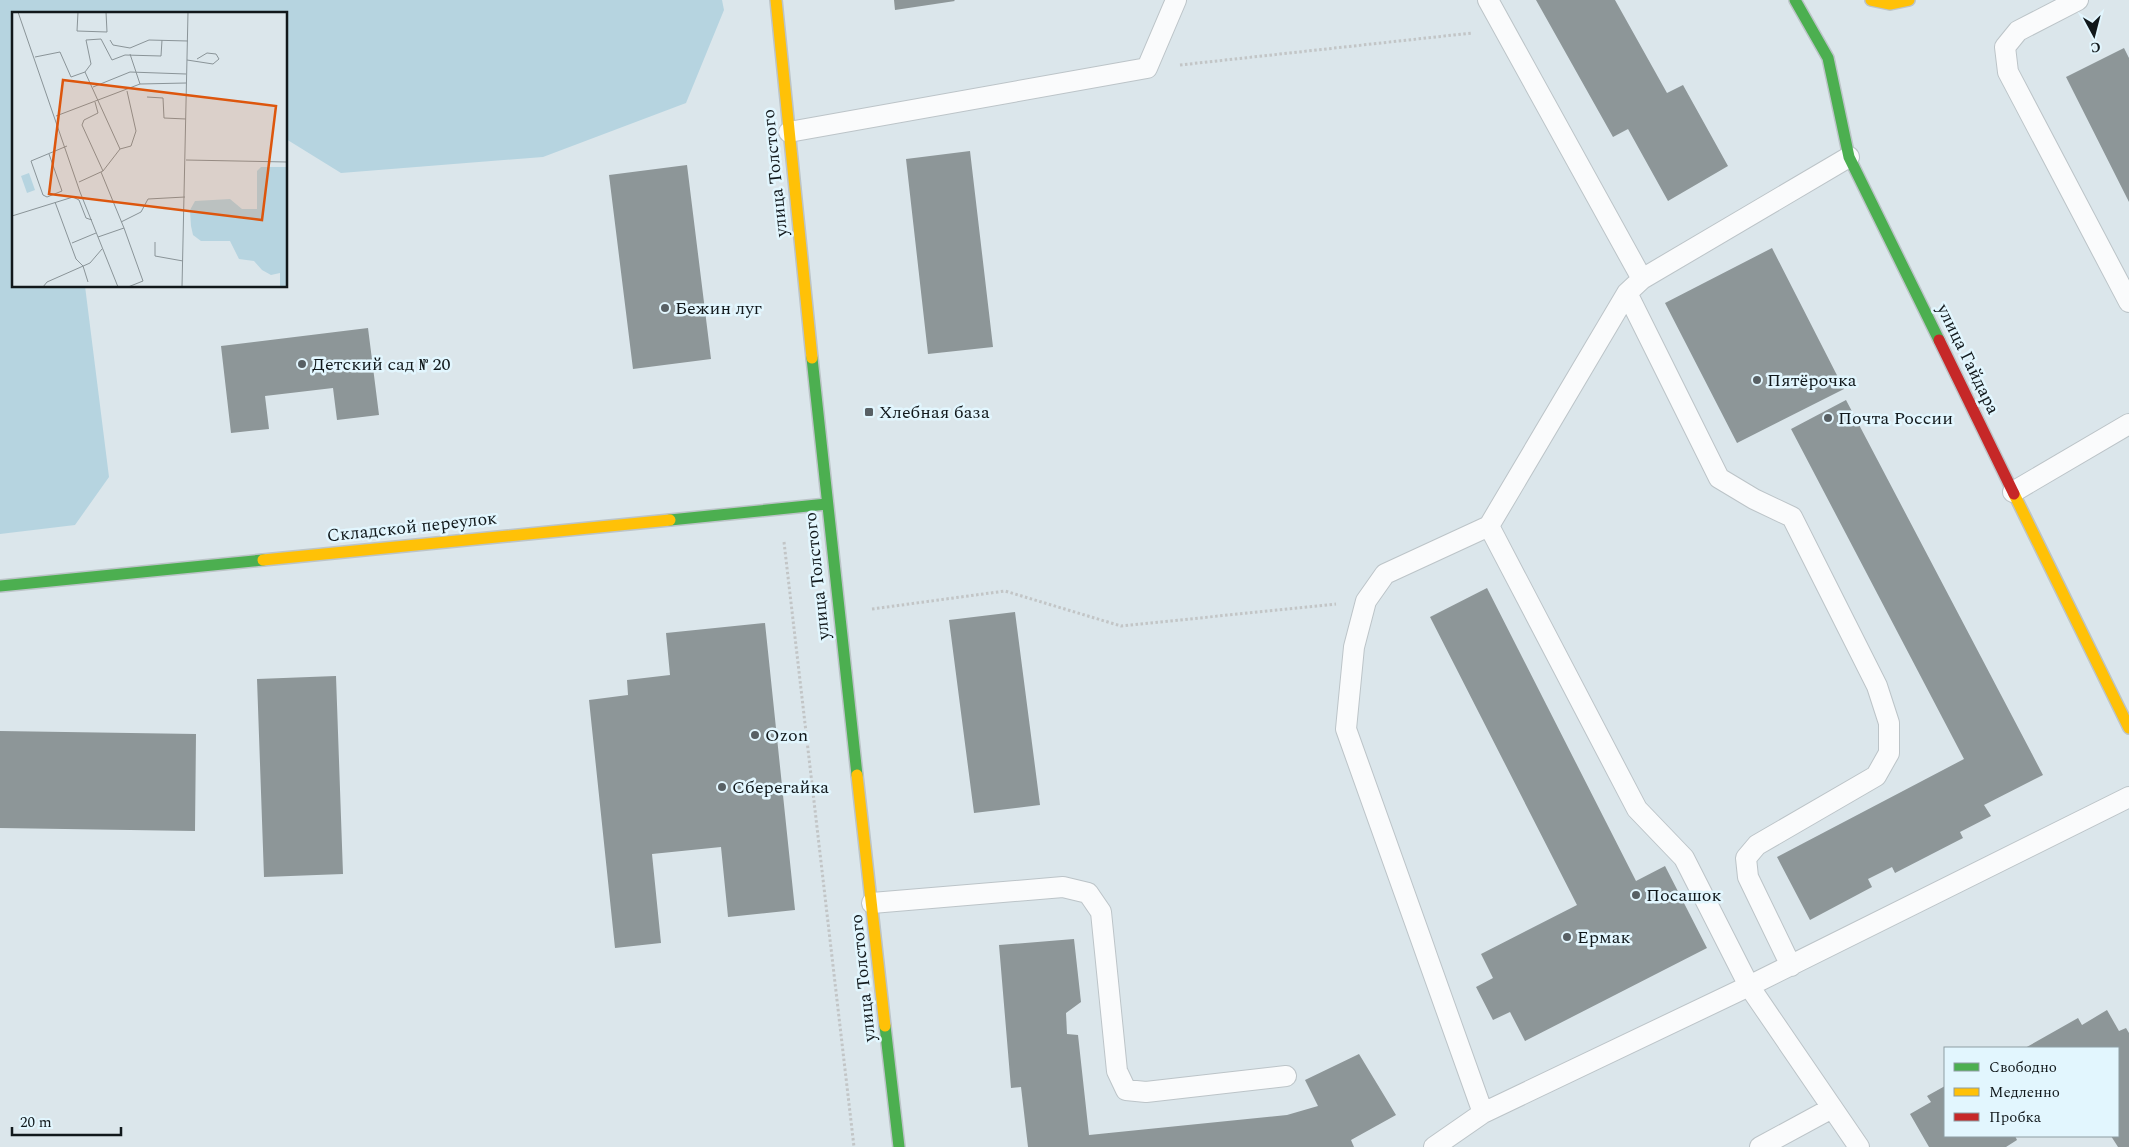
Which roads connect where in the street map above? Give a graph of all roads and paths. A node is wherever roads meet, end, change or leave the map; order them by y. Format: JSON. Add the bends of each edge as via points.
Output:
{"nodes":[{"id":1,"x":776,"y":0,"type":"edge"},
{"id":2,"x":1176,"y":0,"type":"edge"},
{"id":3,"x":1488,"y":0,"type":"edge"},
{"id":4,"x":1795,"y":0,"type":"edge"},
{"id":5,"x":1871,"y":0,"type":"edge"},
{"id":6,"x":1909,"y":0,"type":"edge"},
{"id":7,"x":2078,"y":0,"type":"edge"},
{"id":8,"x":1504,"y":29,"type":"junction"},
{"id":9,"x":1147,"y":68,"type":"junction"},
{"id":10,"x":789,"y":132,"type":"junction"},
{"id":11,"x":1849,"y":157,"type":"junction"},
{"id":12,"x":1642,"y":279,"type":"junction"},
{"id":13,"x":1627,"y":293,"type":"junction"},
{"id":14,"x":2129,"y":302,"type":"edge"},
{"id":15,"x":2129,"y":424,"type":"edge"},
{"id":16,"x":2013,"y":492,"type":"junction"},
{"id":17,"x":827,"y":504,"type":"junction"},
{"id":18,"x":780,"y":509,"type":"junction"},
{"id":19,"x":1490,"y":526,"type":"junction"},
{"id":20,"x":0,"y":586,"type":"edge"},
{"id":21,"x":1366,"y":601,"type":"junction"},
{"id":22,"x":839,"y":614,"type":"junction"},
{"id":23,"x":2129,"y":728,"type":"edge"},
{"id":24,"x":2129,"y":797,"type":"edge"},
{"id":25,"x":872,"y":903,"type":"junction"},
{"id":26,"x":1791,"y":966,"type":"junction"},
{"id":27,"x":1749,"y":986,"type":"junction"},
{"id":28,"x":1286,"y":1076,"type":"dead end"},
{"id":29,"x":1832,"y":1108,"type":"junction"},
{"id":30,"x":1483,"y":1113,"type":"junction"},
{"id":31,"x":854,"y":1147,"type":"edge"},
{"id":32,"x":899,"y":1147,"type":"edge"},
{"id":33,"x":1434,"y":1147,"type":"edge"},
{"id":34,"x":1760,"y":1147,"type":"edge"},
{"id":35,"x":1859,"y":1147,"type":"edge"}],
"edges":[{"from":1,"to":10,"type":"street","name":"улица Толстого"},
{"from":2,"to":9,"type":"lane"},
{"from":3,"to":8,"type":"lane"},
{"from":4,"to":11,"type":"street","name":"улица Гайдара","via":[[1828,58]]},
{"from":5,"to":6,"type":"street","via":[[1890,4]]},
{"from":7,"to":14,"type":"lane","via":[[2018,31],[2004,47],[2008,72]]},
{"from":8,"to":9,"type":"path"},
{"from":8,"to":12,"type":"lane"},
{"from":9,"to":10,"type":"lane"},
{"from":10,"to":17,"type":"street","name":"улица Толстого"},
{"from":11,"to":12,"type":"lane"},
{"from":11,"to":16,"type":"street","name":"улица Гайдара"},
{"from":12,"to":13,"type":"lane"},
{"from":13,"to":19,"type":"lane"},
{"from":13,"to":26,"type":"lane","via":[[1719,478],[1792,517],[1877,686],[1889,723],[1889,753],[1876,776],[1757,845],[1746,858],[1748,877]]},
{"from":15,"to":16,"type":"lane"},
{"from":16,"to":23,"type":"street","name":"улица Гайдара"},
{"from":17,"to":18,"type":"street","name":"Складской переулок"},
{"from":17,"to":22,"type":"street","name":"улица Толстого"},
{"from":18,"to":20,"type":"street","name":"Складской переулок"},
{"from":18,"to":31,"type":"path"},
{"from":19,"to":21,"type":"lane","via":[[1385,574]]},
{"from":19,"to":27,"type":"lane","via":[[1636,809],[1684,858]]},
{"from":21,"to":22,"type":"path","via":[[1121,626],[1005,591]]},
{"from":21,"to":30,"type":"lane","via":[[1354,647],[1346,728]]},
{"from":22,"to":25,"type":"street","name":"улица Толстого"},
{"from":24,"to":26,"type":"lane"},
{"from":25,"to":28,"type":"lane","via":[[1063,887],[1088,893],[1101,912],[1117,1071],[1126,1090],[1146,1092]]},
{"from":25,"to":32,"type":"street","name":"улица Толстого"},
{"from":26,"to":27,"type":"lane"},
{"from":27,"to":29,"type":"lane"},
{"from":27,"to":30,"type":"lane"},
{"from":29,"to":34,"type":"lane"},
{"from":29,"to":35,"type":"lane"},
{"from":30,"to":33,"type":"lane"}]}
